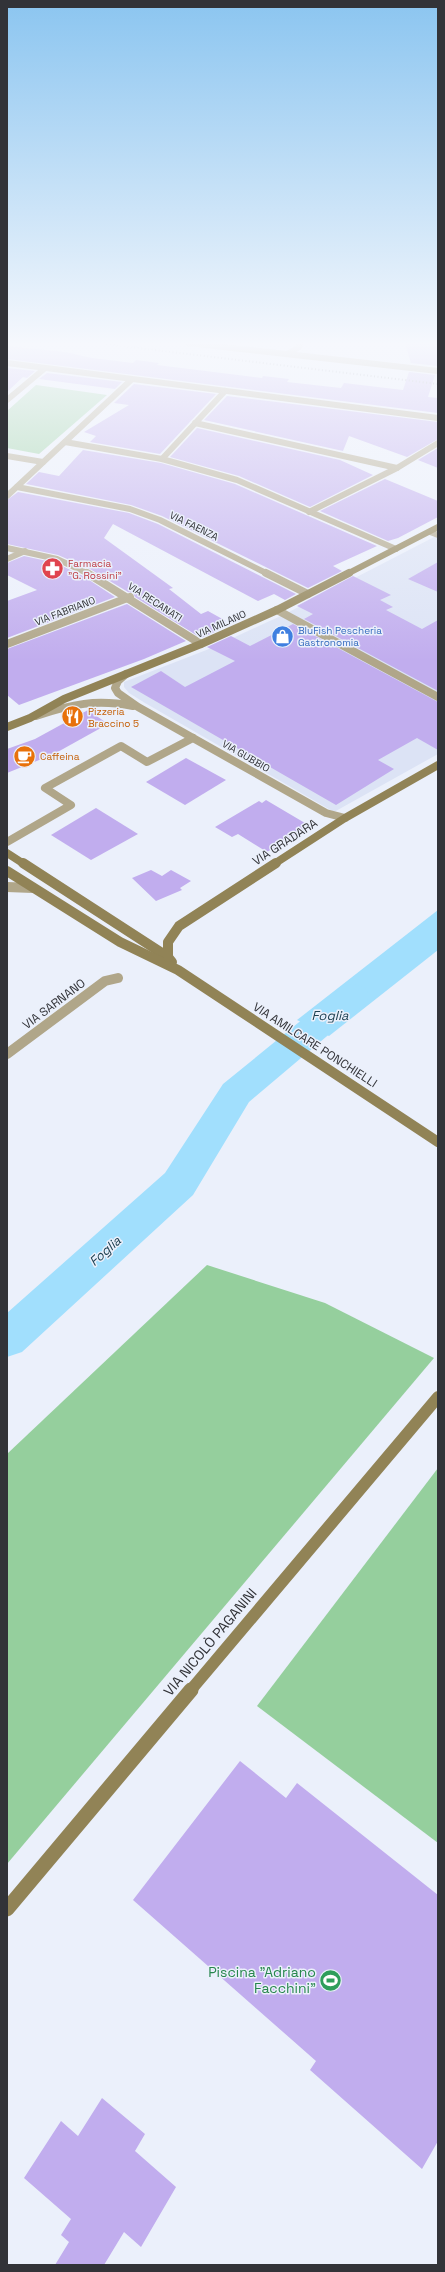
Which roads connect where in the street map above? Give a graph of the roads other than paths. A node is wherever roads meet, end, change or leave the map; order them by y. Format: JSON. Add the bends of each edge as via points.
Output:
{"nodes":[{"id":1,"x":57,"y":449,"type":"edge"},
{"id":2,"x":108,"y":449,"type":"edge"},
{"id":3,"x":170,"y":449,"type":"edge"},
{"id":4,"x":312,"y":449,"type":"edge"},
{"id":5,"x":427,"y":449,"type":"edge"},
{"id":6,"x":7,"y":456,"type":"edge"},
{"id":7,"x":162,"y":458,"type":"junction"},
{"id":8,"x":43,"y":462,"type":"junction"},
{"id":9,"x":397,"y":468,"type":"junction"},
{"id":10,"x":17,"y":487,"type":"junction"},
{"id":11,"x":7,"y":496,"type":"edge"},
{"id":12,"x":309,"y":512,"type":"junction"},
{"id":13,"x":438,"y":527,"type":"edge"},
{"id":14,"x":430,"y":532,"type":"junction"},
{"id":15,"x":438,"y":535,"type":"edge"},
{"id":16,"x":7,"y":548,"type":"edge"},
{"id":17,"x":396,"y":549,"type":"junction"},
{"id":18,"x":25,"y":551,"type":"junction"},
{"id":19,"x":7,"y":559,"type":"edge"},
{"id":20,"x":308,"y":594,"type":"junction"},
{"id":21,"x":130,"y":597,"type":"junction"},
{"id":22,"x":277,"y":610,"type":"junction"},
{"id":23,"x":7,"y":644,"type":"edge"},
{"id":24,"x":201,"y":644,"type":"junction"},
{"id":25,"x":126,"y":674,"type":"junction"},
{"id":26,"x":438,"y":697,"type":"edge"},
{"id":27,"x":138,"y":707,"type":"junction"},
{"id":28,"x":30,"y":718,"type":"junction"},
{"id":29,"x":7,"y":727,"type":"edge"},
{"id":30,"x":193,"y":738,"type":"junction"},
{"id":31,"x":438,"y":765,"type":"edge"},
{"id":32,"x":345,"y":818,"type":"junction"},
{"id":33,"x":7,"y":842,"type":"edge"},
{"id":34,"x":7,"y":853,"type":"edge"},
{"id":35,"x":7,"y":871,"type":"edge"},
{"id":36,"x":7,"y":886,"type":"edge"},
{"id":37,"x":33,"y":888,"type":"junction"},
{"id":38,"x":168,"y":957,"type":"junction"},
{"id":39,"x":178,"y":970,"type":"junction"},
{"id":40,"x":118,"y":978,"type":"dead end"},
{"id":41,"x":7,"y":1054,"type":"edge"},
{"id":42,"x":438,"y":1142,"type":"edge"},
{"id":43,"x":438,"y":1397,"type":"edge"},
{"id":44,"x":7,"y":1909,"type":"edge"}],
"edges":[{"from":1,"to":8,"type":"street"},
{"from":2,"to":7,"type":"street"},
{"from":3,"to":7,"type":"street"},
{"from":4,"to":9,"type":"street"},
{"from":5,"to":9,"type":"street"},
{"from":6,"to":8,"type":"street"},
{"from":7,"to":12,"type":"street","via":[[237,480]]},
{"from":8,"to":10,"type":"street"},
{"from":9,"to":12,"type":"street"},
{"from":10,"to":11,"type":"street"},
{"from":10,"to":20,"type":"street","name":"VIA FAENZA","via":[[97,501],[160,520]]},
{"from":12,"to":17,"type":"street"},
{"from":13,"to":14,"type":"street","name":"VIA MILANO"},
{"from":14,"to":15,"type":"street"},
{"from":14,"to":17,"type":"street","name":"VIA MILANO"},
{"from":16,"to":18,"type":"street","name":"VIA RECANATI"},
{"from":17,"to":20,"type":"street","name":"VIA MILANO"},
{"from":18,"to":19,"type":"street"},
{"from":18,"to":21,"type":"street","name":"VIA RECANATI","via":[[57,559]]},
{"from":20,"to":22,"type":"street","name":"VIA MILANO"},
{"from":21,"to":23,"type":"street","name":"VIA FABRIANO"},
{"from":21,"to":24,"type":"street","name":"VIA RECANATI"},
{"from":22,"to":24,"type":"street","name":"VIA MILANO"},
{"from":22,"to":26,"type":"street"},
{"from":24,"to":25,"type":"street","name":"VIA MILANO"},
{"from":25,"to":27,"type":"street","name":"VIA GUBBIO","via":[[115,688]]},
{"from":25,"to":28,"type":"street","name":"VIA MILANO","via":[[64,699]]},
{"from":27,"to":28,"type":"street","name":"VIA GUBBIO","via":[[108,700],[83,701]]},
{"from":27,"to":30,"type":"street","name":"VIA GUBBIO"},
{"from":28,"to":29,"type":"street","name":"VIA MILANO"},
{"from":30,"to":32,"type":"street","name":"VIA GUBBIO","via":[[326,813]]},
{"from":30,"to":33,"type":"street","via":[[147,762],[121,746],[45,788],[71,805]]},
{"from":31,"to":32,"type":"street","name":"VIA GRADARA"},
{"from":32,"to":38,"type":"street","name":"VIA GRADARA","via":[[180,926],[168,942]]},
{"from":34,"to":38,"type":"street","name":"VIA AMILCARE PONCHIELLI"},
{"from":35,"to":37,"type":"street","name":"VIA AMILCARE PONCHIELLI"},
{"from":36,"to":37,"type":"street"},
{"from":37,"to":39,"type":"street","name":"VIA AMILCARE PONCHIELLI","via":[[120,942]]},
{"from":38,"to":39,"type":"street","name":"VIA AMILCARE PONCHIELLI"},
{"from":39,"to":42,"type":"street","name":"VIA AMILCARE PONCHIELLI"},
{"from":40,"to":41,"type":"street","name":"VIA SARNANO","via":[[105,981]]},
{"from":43,"to":44,"type":"street","name":"VIA NICOLÒ PAGANINI"}]}
